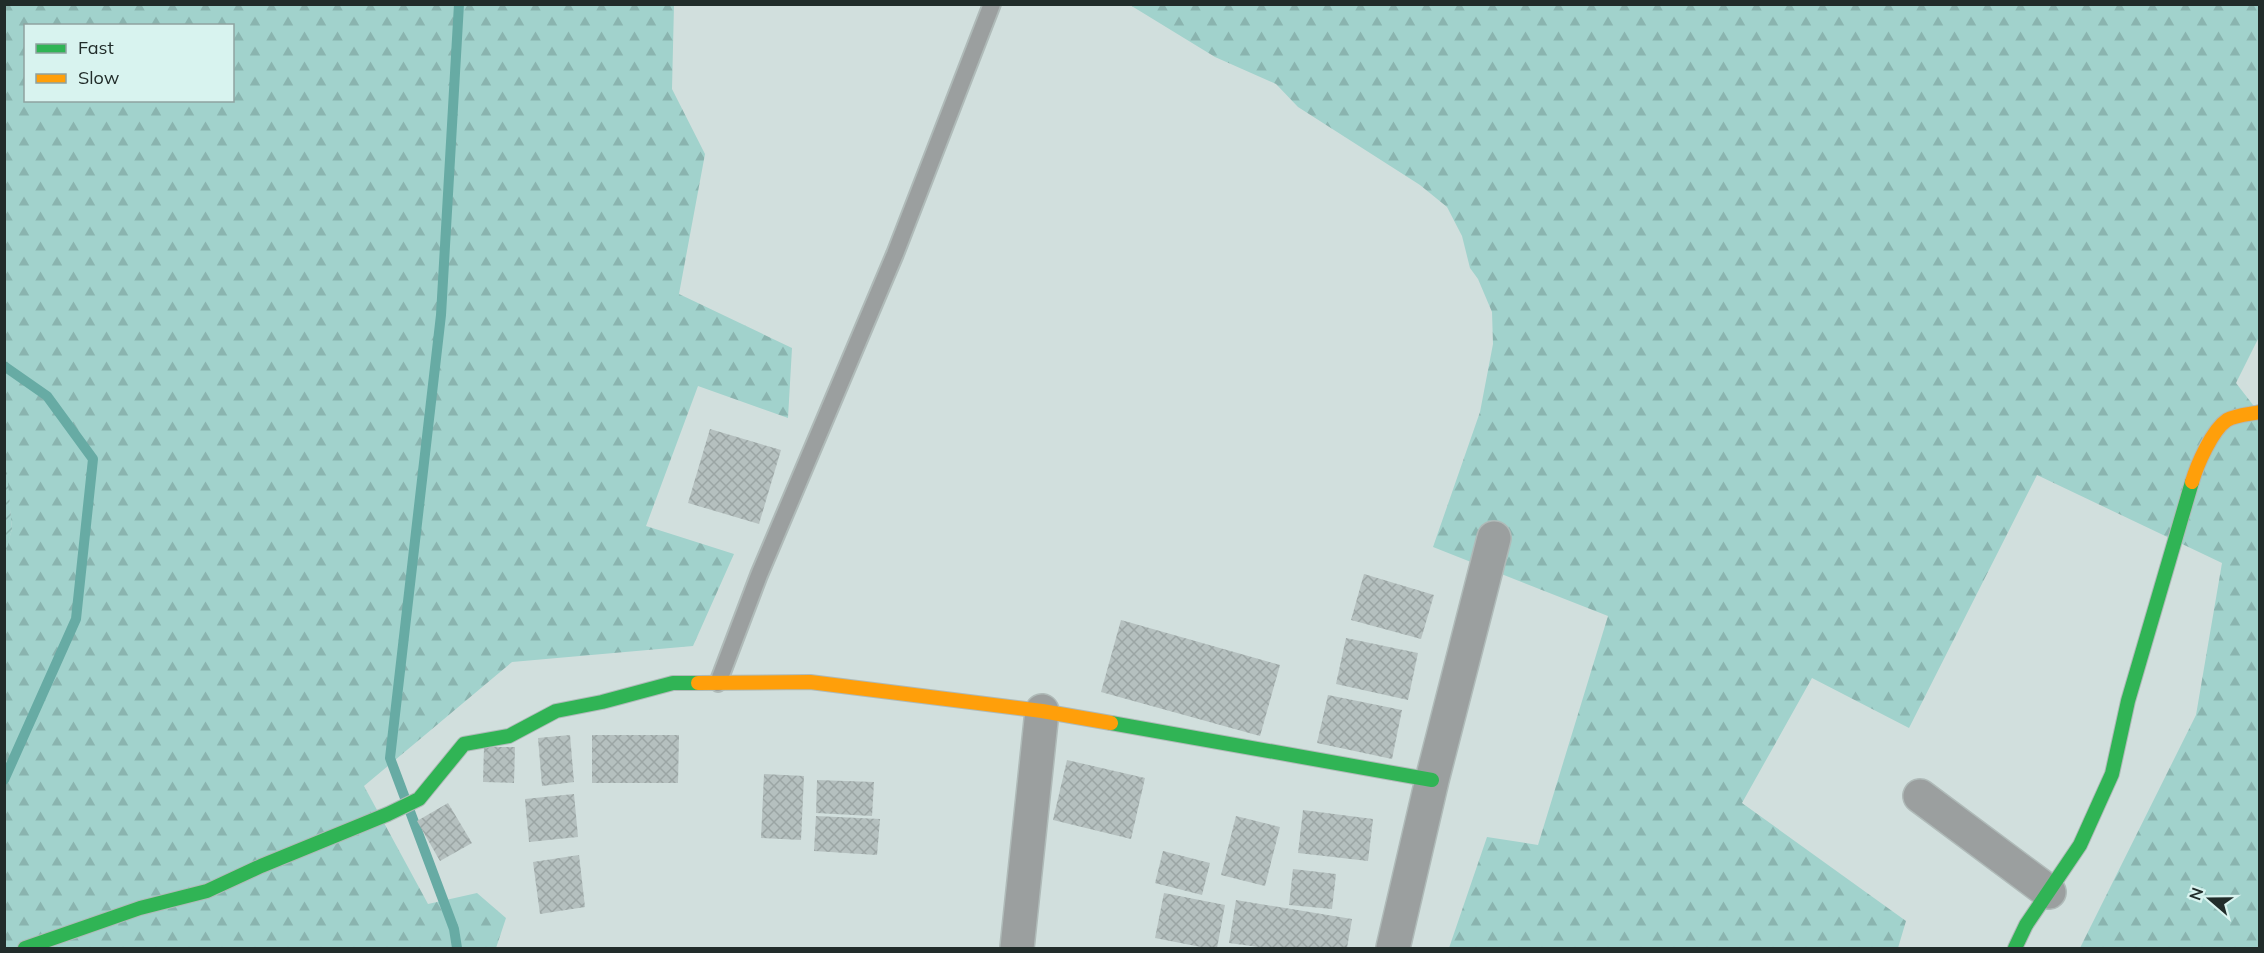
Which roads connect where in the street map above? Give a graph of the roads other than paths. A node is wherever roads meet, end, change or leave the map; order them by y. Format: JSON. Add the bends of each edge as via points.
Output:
{"nodes":[{"id":1,"x":992,"y":4,"type":"edge"},
{"id":2,"x":2259,"y":412,"type":"edge"},
{"id":3,"x":1494,"y":538,"type":"dead end"},
{"id":4,"x":718,"y":682,"type":"junction"},
{"id":5,"x":1042,"y":711,"type":"junction"},
{"id":6,"x":1432,"y":780,"type":"junction"},
{"id":7,"x":1920,"y":796,"type":"dead end"},
{"id":8,"x":2049,"y":892,"type":"junction"},
{"id":9,"x":25,"y":948,"type":"edge"},
{"id":10,"x":1017,"y":948,"type":"edge"},
{"id":11,"x":1393,"y":948,"type":"edge"},
{"id":12,"x":2015,"y":948,"type":"edge"}],
"edges":[{"from":1,"to":4,"type":"lane","via":[[895,254],[759,575]]},
{"from":2,"to":8,"type":"street","via":[[2227,420],[2209,442],[2197,466],[2128,701],[2112,774],[2080,845]]},
{"from":3,"to":6,"type":"street"},
{"from":4,"to":5,"type":"street","via":[[810,682]]},
{"from":4,"to":9,"type":"street","via":[[673,683],[556,711],[509,736],[464,744],[419,799],[388,814],[207,891],[140,908]]},
{"from":5,"to":6,"type":"street"},
{"from":5,"to":10,"type":"street"},
{"from":6,"to":11,"type":"street"},
{"from":7,"to":8,"type":"street"},
{"from":8,"to":12,"type":"street"}]}
